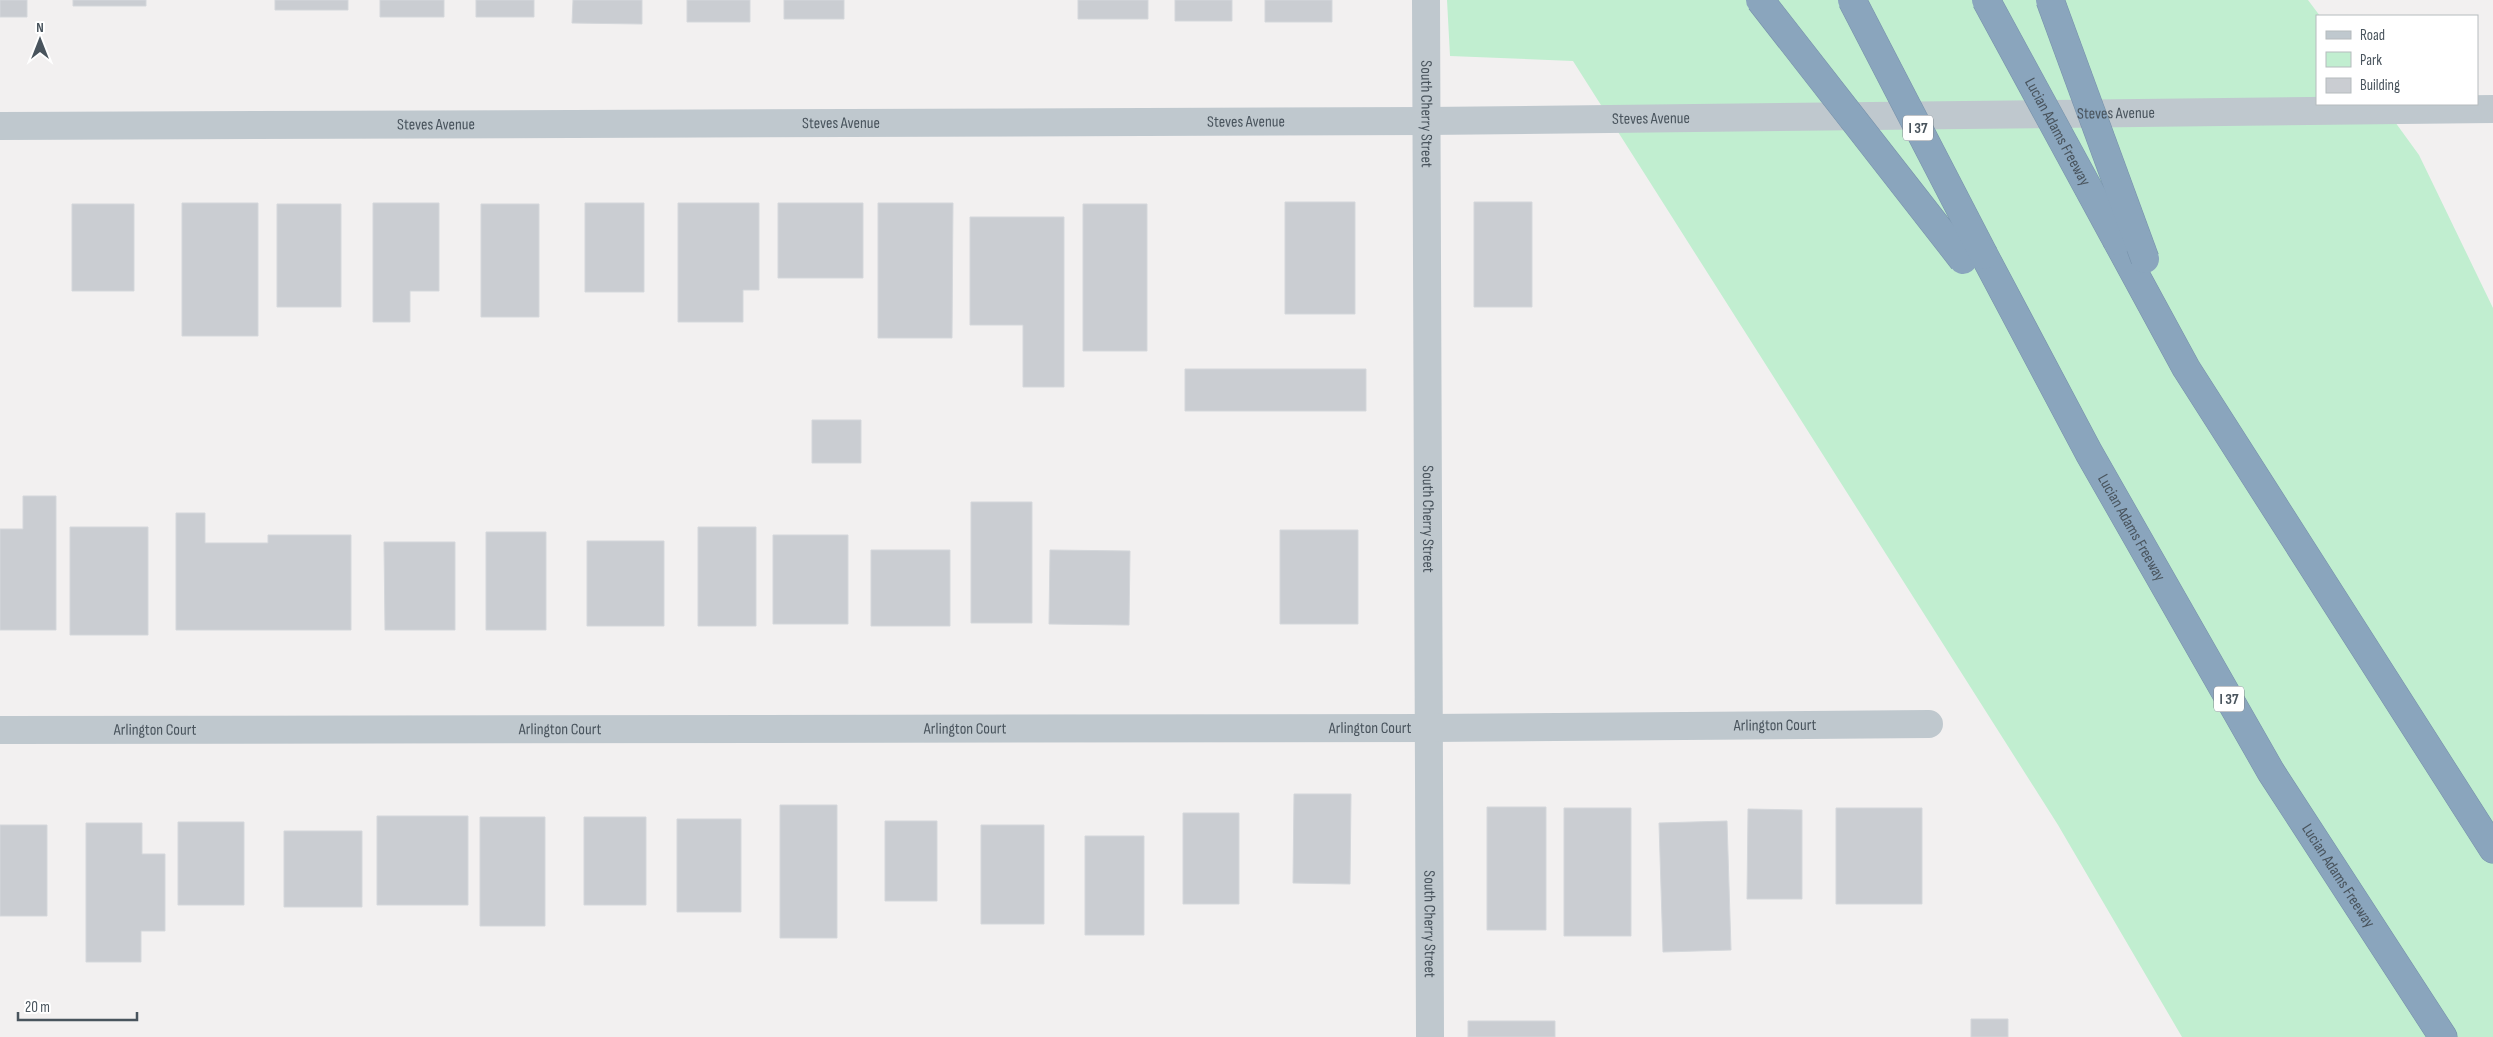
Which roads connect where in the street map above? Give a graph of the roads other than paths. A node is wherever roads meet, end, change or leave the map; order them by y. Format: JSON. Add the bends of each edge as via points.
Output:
{"nodes":[{"id":1,"x":1426,"y":0,"type":"edge"},
{"id":2,"x":1760,"y":0,"type":"edge"},
{"id":3,"x":1852,"y":0,"type":"edge"},
{"id":4,"x":1986,"y":0,"type":"edge"},
{"id":5,"x":2050,"y":0,"type":"edge"},
{"id":6,"x":2493,"y":109,"type":"edge"},
{"id":7,"x":1427,"y":121,"type":"junction"},
{"id":8,"x":0,"y":126,"type":"edge"},
{"id":9,"x":1974,"y":258,"type":"junction"},
{"id":10,"x":2186,"y":368,"type":"junction"},
{"id":11,"x":1929,"y":724,"type":"dead end"},
{"id":12,"x":1430,"y":728,"type":"junction"},
{"id":13,"x":0,"y":730,"type":"edge"},
{"id":14,"x":2493,"y":849,"type":"edge"},
{"id":15,"x":1430,"y":1037,"type":"edge"},
{"id":16,"x":2444,"y":1037,"type":"edge"}],
"edges":[{"from":1,"to":7,"type":"street","name":"South Cherry Street"},
{"from":2,"to":9,"type":"highway","bridge":true},
{"from":3,"to":9,"type":"highway","name":"Lucian Adams Freeway","number":"I 37","bridge":true},
{"from":4,"to":10,"type":"highway","name":"Lucian Adams Freeway","bridge":true},
{"from":5,"to":10,"type":"highway","bridge":true},
{"from":6,"to":7,"type":"street","name":"Steves Avenue"},
{"from":7,"to":8,"type":"street","name":"Steves Avenue"},
{"from":7,"to":12,"type":"street","name":"South Cherry Street"},
{"from":9,"to":16,"type":"highway","name":"Lucian Adams Freeway","number":"I 37","via":[[2033,349],[2271,772]]},
{"from":10,"to":14,"type":"highway","name":"Lucian Adams Freeway"},
{"from":11,"to":12,"type":"street","name":"Arlington Court"},
{"from":12,"to":13,"type":"street","name":"Arlington Court"},
{"from":12,"to":15,"type":"street","name":"South Cherry Street"}]}
